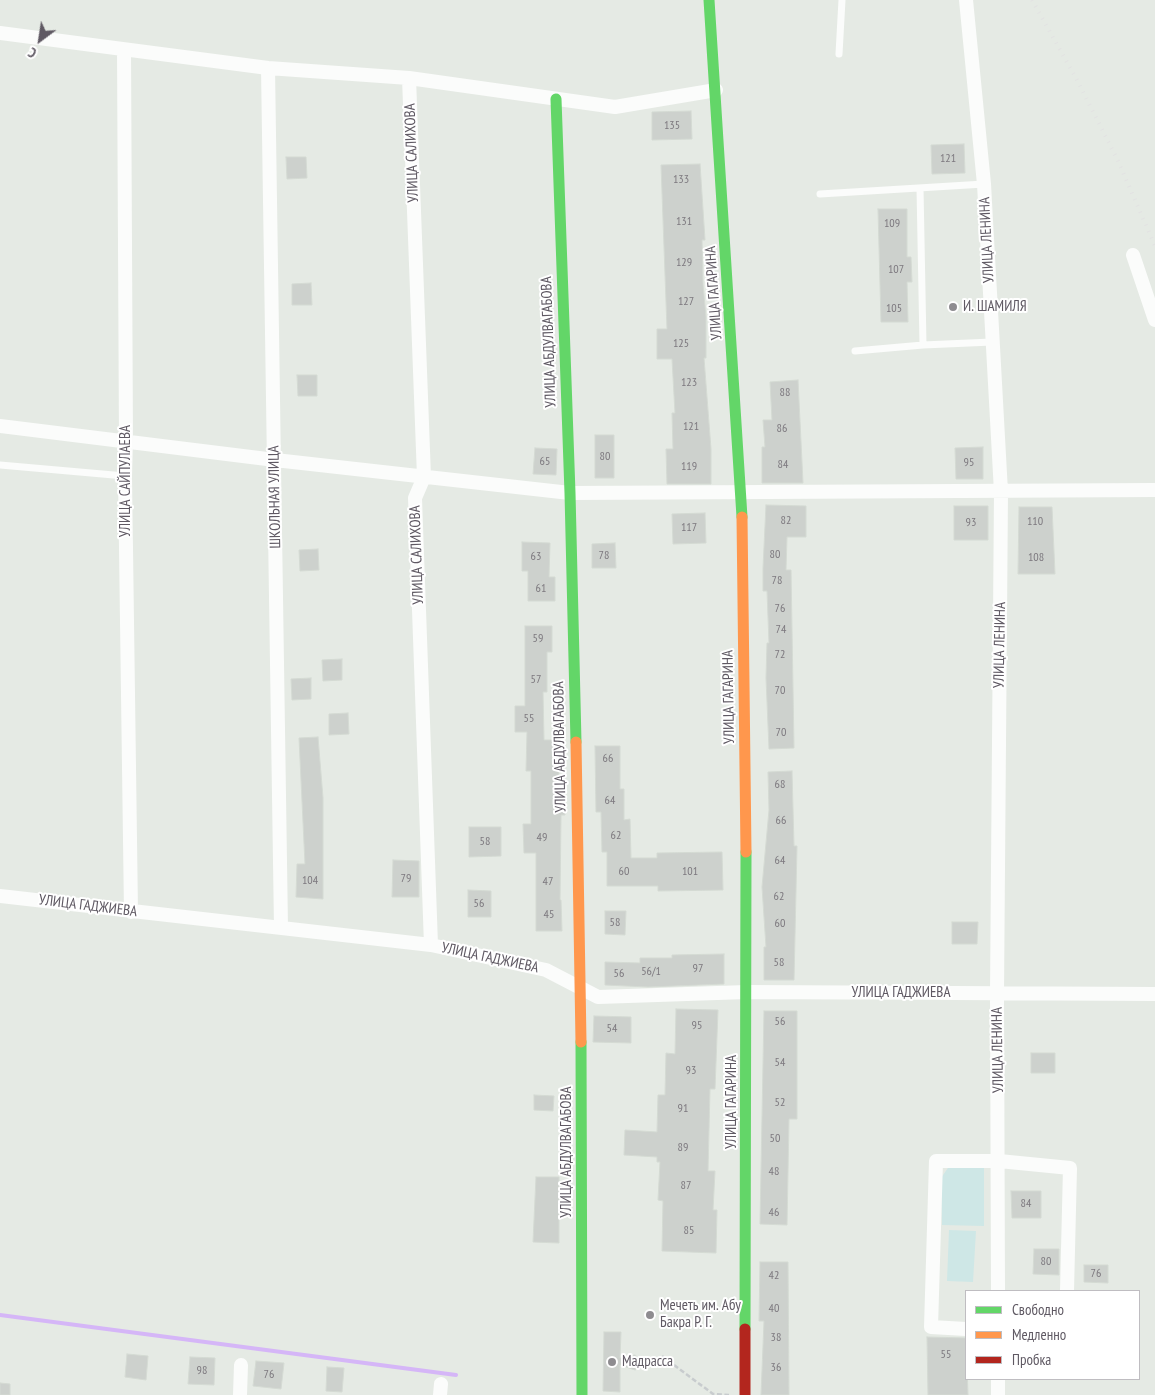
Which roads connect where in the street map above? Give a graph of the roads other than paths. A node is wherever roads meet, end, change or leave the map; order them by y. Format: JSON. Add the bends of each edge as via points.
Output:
{"nodes":[{"id":1,"x":709,"y":0,"type":"edge"},
{"id":2,"x":842,"y":0,"type":"edge"},
{"id":3,"x":966,"y":0,"type":"edge"},
{"id":4,"x":0,"y":33,"type":"edge"},
{"id":5,"x":124,"y":50,"type":"junction"},
{"id":6,"x":839,"y":54,"type":"dead end"},
{"id":7,"x":268,"y":68,"type":"junction"},
{"id":8,"x":409,"y":78,"type":"junction"},
{"id":9,"x":716,"y":90,"type":"junction"},
{"id":10,"x":556,"y":99,"type":"junction"},
{"id":11,"x":984,"y":184,"type":"junction"},
{"id":12,"x":920,"y":188,"type":"junction"},
{"id":13,"x":820,"y":194,"type":"dead end"},
{"id":14,"x":1133,"y":254,"type":"dead end"},
{"id":15,"x":1155,"y":320,"type":"edge"},
{"id":16,"x":992,"y":342,"type":"junction"},
{"id":17,"x":923,"y":344,"type":"junction"},
{"id":18,"x":855,"y":351,"type":"dead end"},
{"id":19,"x":0,"y":426,"type":"edge"},
{"id":20,"x":126,"y":441,"type":"junction"},
{"id":21,"x":275,"y":460,"type":"junction"},
{"id":22,"x":0,"y":465,"type":"edge"},
{"id":23,"x":125,"y":476,"type":"junction"},
{"id":24,"x":424,"y":477,"type":"junction"},
{"id":25,"x":1155,"y":490,"type":"edge"},
{"id":26,"x":742,"y":492,"type":"junction"},
{"id":27,"x":1001,"y":492,"type":"junction"},
{"id":28,"x":570,"y":494,"type":"junction"},
{"id":29,"x":0,"y":896,"type":"edge"},
{"id":30,"x":131,"y":912,"type":"junction"},
{"id":31,"x":281,"y":927,"type":"junction"},
{"id":32,"x":431,"y":945,"type":"junction"},
{"id":33,"x":582,"y":989,"type":"junction"},
{"id":34,"x":747,"y":992,"type":"junction"},
{"id":35,"x":997,"y":993,"type":"junction"},
{"id":36,"x":1155,"y":994,"type":"edge"},
{"id":37,"x":999,"y":1161,"type":"junction"},
{"id":38,"x":998,"y":1290,"type":"edge"},
{"id":39,"x":1066,"y":1290,"type":"edge"},
{"id":40,"x":965,"y":1329,"type":"edge"},
{"id":41,"x":241,"y":1365,"type":"dead end"},
{"id":42,"x":998,"y":1380,"type":"edge"},
{"id":43,"x":240,"y":1395,"type":"edge"},
{"id":44,"x":582,"y":1395,"type":"edge"},
{"id":45,"x":744,"y":1395,"type":"edge"},
{"id":46,"x":998,"y":1395,"type":"edge"}],
"edges":[{"from":1,"to":9,"type":"street","name":"УЛИЦА ГАГАРИНА"},
{"from":2,"to":6,"type":"lane"},
{"from":3,"to":11,"type":"street","name":"УЛИЦА ЛЕНИНА"},
{"from":4,"to":5,"type":"street"},
{"from":5,"to":7,"type":"street"},
{"from":5,"to":20,"type":"street","name":"УЛИЦА САЙПУЛАЕВА"},
{"from":7,"to":8,"type":"street"},
{"from":7,"to":21,"type":"street","name":"ШКОЛЬНАЯ УЛИЦА"},
{"from":8,"to":10,"type":"street"},
{"from":8,"to":24,"type":"street","name":"УЛИЦА САЛИХОВА"},
{"from":9,"to":10,"type":"street","via":[[616,107]]},
{"from":9,"to":26,"type":"street","name":"УЛИЦА ГАГАРИНА"},
{"from":10,"to":28,"type":"street","name":"УЛИЦА АБДУЛВАГАБОВА"},
{"from":11,"to":12,"type":"lane"},
{"from":11,"to":16,"type":"street","name":"УЛИЦА ЛЕНИНА"},
{"from":12,"to":13,"type":"lane"},
{"from":12,"to":17,"type":"lane"},
{"from":14,"to":15,"type":"street"},
{"from":16,"to":17,"type":"lane"},
{"from":16,"to":27,"type":"street","name":"УЛИЦА ЛЕНИНА"},
{"from":17,"to":18,"type":"lane"},
{"from":19,"to":20,"type":"street"},
{"from":20,"to":21,"type":"street"},
{"from":20,"to":23,"type":"street","name":"УЛИЦА САЙПУЛАЕВА"},
{"from":21,"to":24,"type":"street"},
{"from":21,"to":31,"type":"street","name":"ШКОЛЬНАЯ УЛИЦА"},
{"from":22,"to":23,"type":"lane"},
{"from":23,"to":30,"type":"street","name":"УЛИЦА САЙПУЛАЕВА"},
{"from":24,"to":28,"type":"street"},
{"from":24,"to":32,"type":"street","name":"УЛИЦА САЛИХОВА","via":[[415,498]]},
{"from":25,"to":27,"type":"street"},
{"from":26,"to":27,"type":"street"},
{"from":26,"to":28,"type":"street"},
{"from":26,"to":34,"type":"street","name":"УЛИЦА ГАГАРИНА"},
{"from":27,"to":35,"type":"street","name":"УЛИЦА ЛЕНИНА"},
{"from":28,"to":33,"type":"street","name":"УЛИЦА АБДУЛВАГАБОВА"},
{"from":29,"to":30,"type":"street","name":"УЛИЦА ГАДЖИЕВА"},
{"from":30,"to":31,"type":"street","name":"УЛИЦА ГАДЖИЕВА"},
{"from":31,"to":32,"type":"street","name":"УЛИЦА ГАДЖИЕВА"},
{"from":32,"to":33,"type":"street","name":"УЛИЦА ГАДЖИЕВА","via":[[546,970]]},
{"from":33,"to":34,"type":"street","name":"УЛИЦА ГАДЖИЕВА","via":[[598,997]]},
{"from":33,"to":44,"type":"street","name":"УЛИЦА АБДУЛВАГАБОВА"},
{"from":34,"to":35,"type":"street","name":"УЛИЦА ГАДЖИЕВА"},
{"from":34,"to":45,"type":"street","name":"УЛИЦА ГАГАРИНА"},
{"from":35,"to":36,"type":"street","name":"УЛИЦА ГАДЖИЕВА"},
{"from":35,"to":37,"type":"street","name":"УЛИЦА ЛЕНИНА"},
{"from":37,"to":38,"type":"street","name":"УЛИЦА ЛЕНИНА"},
{"from":37,"to":39,"type":"street","via":[[1070,1168]]},
{"from":37,"to":40,"type":"street","via":[[936,1161],[931,1327]]},
{"from":41,"to":43,"type":"street"},
{"from":42,"to":46,"type":"street"}]}
